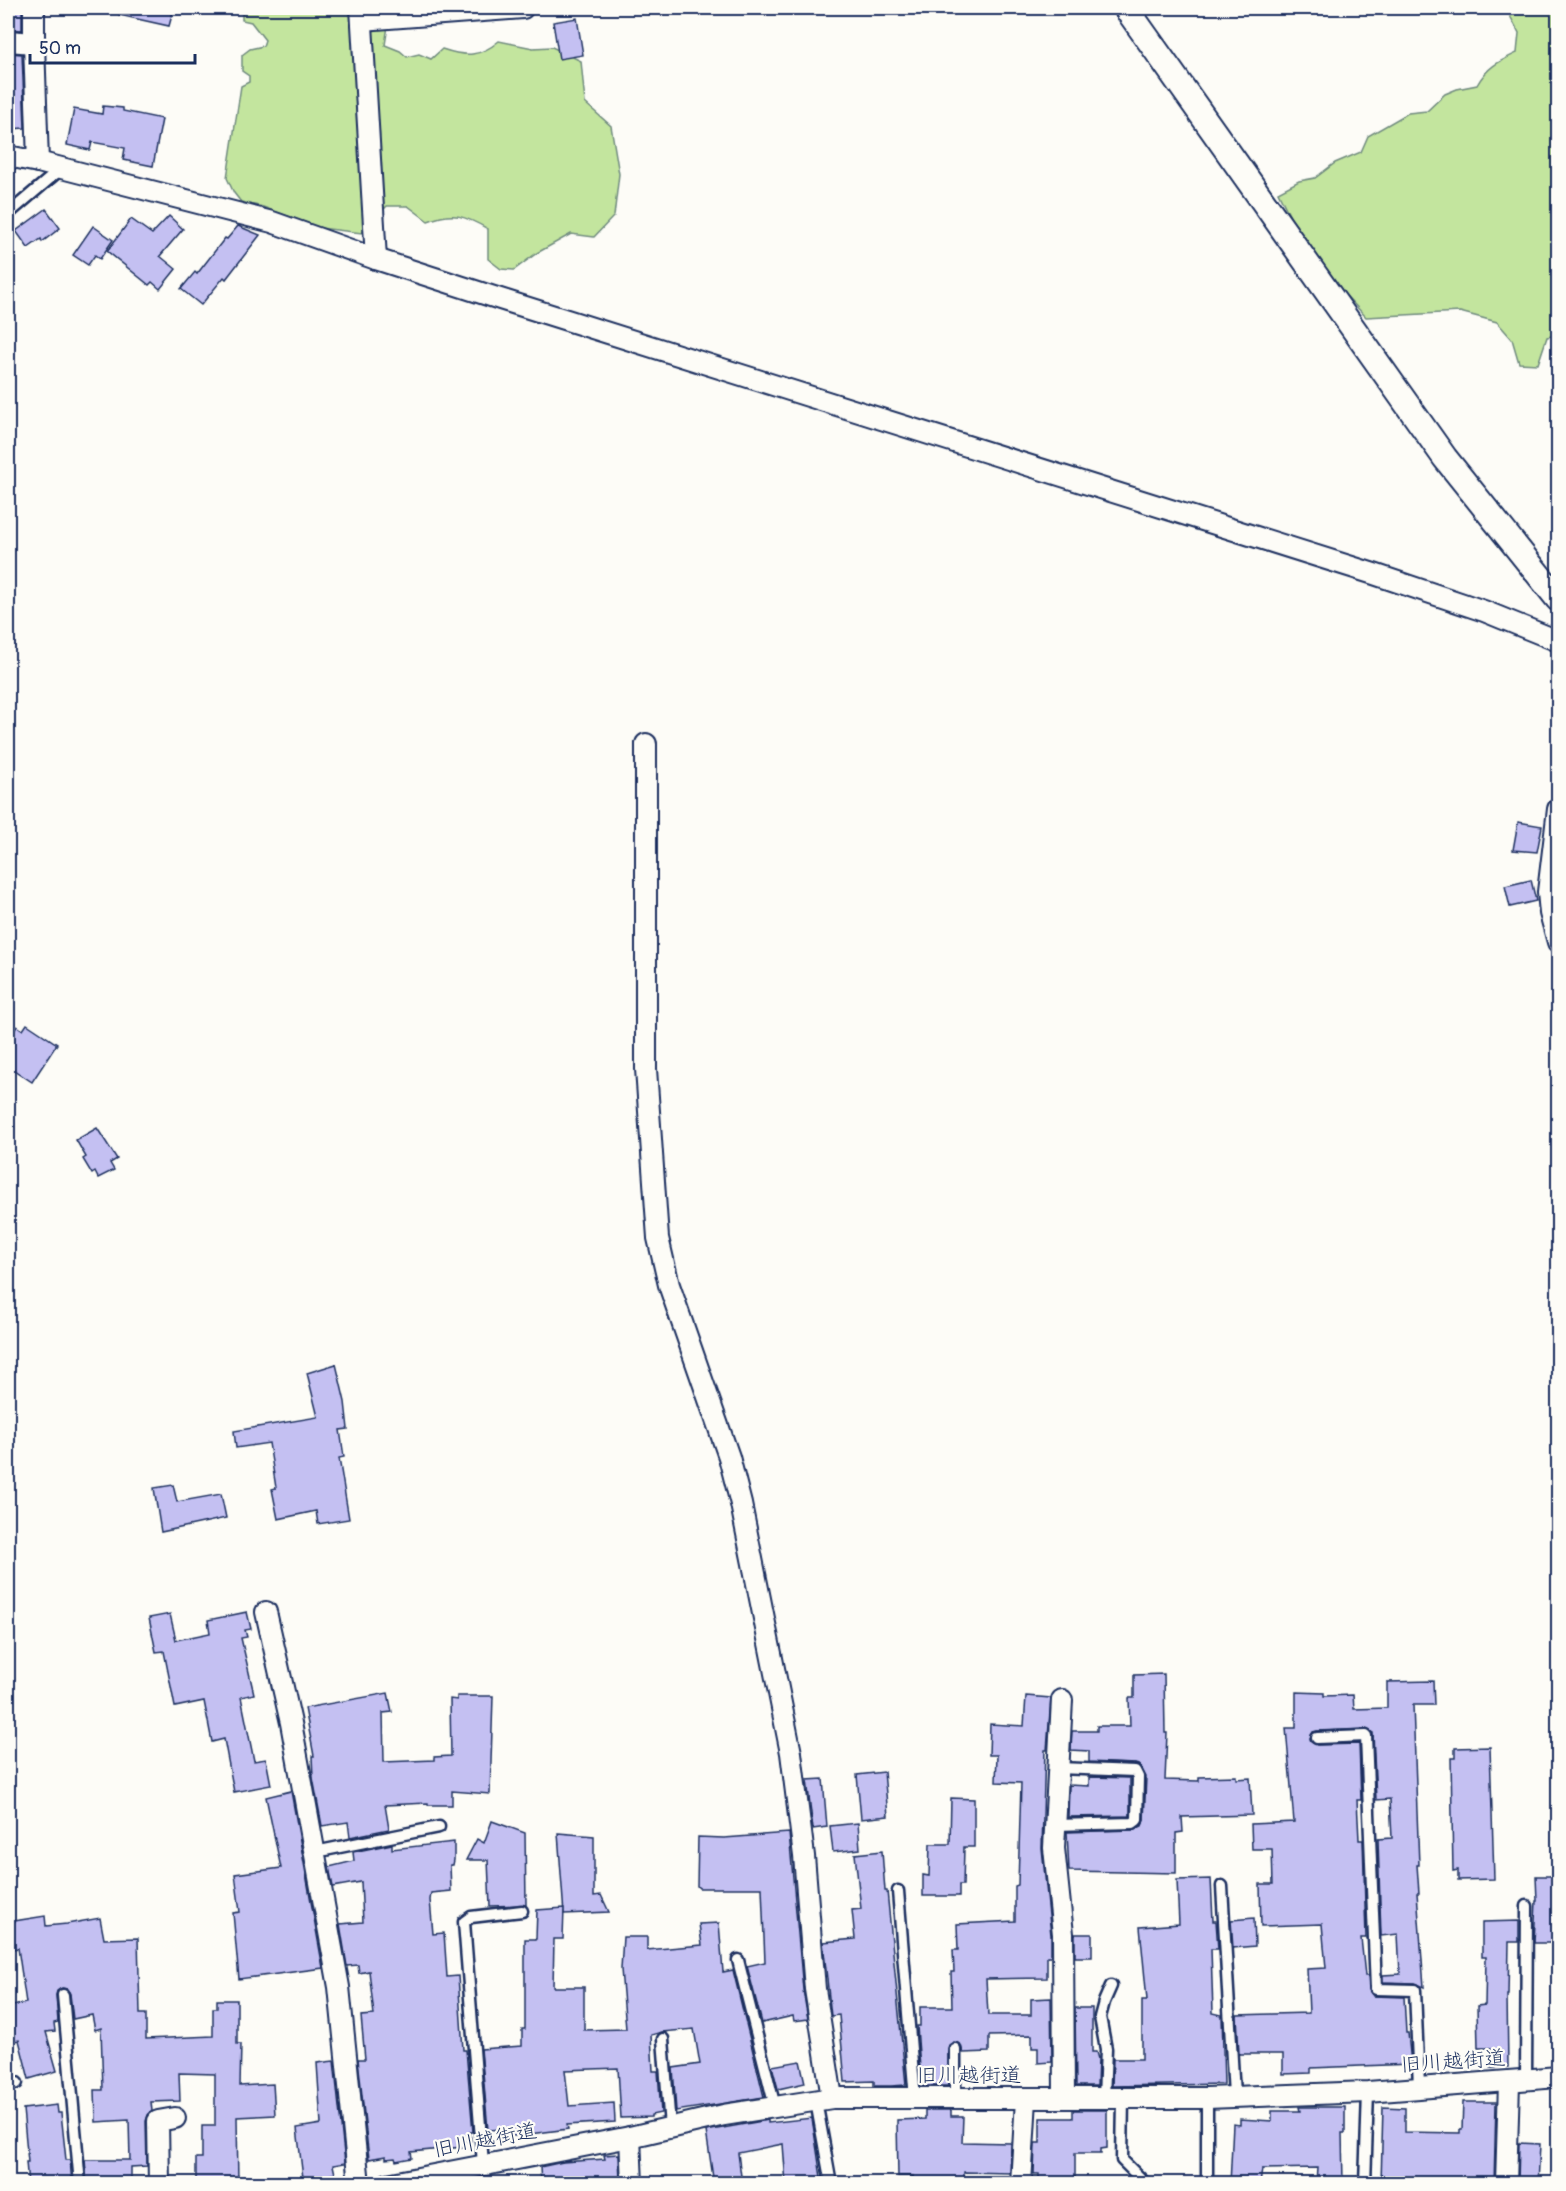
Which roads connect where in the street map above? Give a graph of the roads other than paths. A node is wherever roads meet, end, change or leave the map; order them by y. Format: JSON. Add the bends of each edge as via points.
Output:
{"nodes":[{"id":1,"x":34,"y":8,"type":"edge"},
{"id":2,"x":523,"y":8,"type":"edge"},
{"id":3,"x":1126,"y":8,"type":"edge"},
{"id":4,"x":362,"y":14,"type":"edge"},
{"id":5,"x":8,"y":41,"type":"edge"},
{"id":6,"x":34,"y":43,"type":"junction"},
{"id":7,"x":8,"y":156,"type":"edge"},
{"id":8,"x":38,"y":162,"type":"junction"},
{"id":9,"x":62,"y":168,"type":"junction"},
{"id":10,"x":8,"y":214,"type":"edge"},
{"id":11,"x":376,"y":259,"type":"junction"},
{"id":12,"x":1558,"y":599,"type":"edge"},
{"id":13,"x":1558,"y":641,"type":"edge"},
{"id":14,"x":646,"y":744,"type":"dead end"},
{"id":15,"x":1558,"y":808,"type":"edge"},
{"id":16,"x":1558,"y":942,"type":"edge"},
{"id":17,"x":266,"y":1612,"type":"dead end"},
{"id":18,"x":1062,"y":1700,"type":"dead end"},
{"id":19,"x":1317,"y":1738,"type":"dead end"},
{"id":20,"x":1058,"y":1768,"type":"junction"},
{"id":21,"x":1055,"y":1825,"type":"junction"},
{"id":22,"x":439,"y":1827,"type":"dead end"},
{"id":23,"x":315,"y":1852,"type":"junction"},
{"id":24,"x":1222,"y":1886,"type":"dead end"},
{"id":25,"x":898,"y":1891,"type":"dead end"},
{"id":26,"x":1527,"y":1906,"type":"dead end"},
{"id":27,"x":522,"y":1911,"type":"dead end"},
{"id":28,"x":738,"y":1960,"type":"dead end"},
{"id":29,"x":1111,"y":1986,"type":"dead end"},
{"id":30,"x":63,"y":1995,"type":"dead end"},
{"id":31,"x":663,"y":2039,"type":"dead end"},
{"id":32,"x":955,"y":2049,"type":"dead end"},
{"id":33,"x":1558,"y":2077,"type":"edge"},
{"id":34,"x":1517,"y":2081,"type":"junction"},
{"id":35,"x":1419,"y":2087,"type":"junction"},
{"id":36,"x":1368,"y":2092,"type":"junction"},
{"id":37,"x":1234,"y":2096,"type":"junction"},
{"id":38,"x":1064,"y":2098,"type":"junction"},
{"id":39,"x":1104,"y":2098,"type":"junction"},
{"id":40,"x":1124,"y":2098,"type":"junction"},
{"id":41,"x":1207,"y":2098,"type":"junction"},
{"id":42,"x":915,"y":2099,"type":"junction"},
{"id":43,"x":955,"y":2099,"type":"junction"},
{"id":44,"x":1026,"y":2099,"type":"junction"},
{"id":45,"x":824,"y":2100,"type":"junction"},
{"id":46,"x":775,"y":2107,"type":"junction"},
{"id":47,"x":175,"y":2118,"type":"dead end"},
{"id":48,"x":670,"y":2127,"type":"junction"},
{"id":49,"x":630,"y":2137,"type":"junction"},
{"id":50,"x":483,"y":2164,"type":"junction"},
{"id":51,"x":80,"y":2184,"type":"edge"},
{"id":52,"x":159,"y":2184,"type":"edge"},
{"id":53,"x":359,"y":2184,"type":"edge"},
{"id":54,"x":387,"y":2184,"type":"edge"},
{"id":55,"x":632,"y":2184,"type":"edge"},
{"id":56,"x":831,"y":2184,"type":"edge"},
{"id":57,"x":1021,"y":2184,"type":"edge"},
{"id":58,"x":1146,"y":2184,"type":"edge"},
{"id":59,"x":1207,"y":2184,"type":"edge"},
{"id":60,"x":1365,"y":2184,"type":"edge"},
{"id":61,"x":1506,"y":2184,"type":"edge"}],
"edges":[{"from":1,"to":6,"type":"street"},
{"from":2,"to":4,"type":"street"},
{"from":3,"to":12,"type":"street","via":[[1445,458]]},
{"from":4,"to":11,"type":"street"},
{"from":5,"to":6,"type":"street"},
{"from":6,"to":8,"type":"street"},
{"from":7,"to":8,"type":"street"},
{"from":8,"to":9,"type":"street"},
{"from":9,"to":10,"type":"lane"},
{"from":9,"to":11,"type":"street","via":[[272,222]]},
{"from":11,"to":13,"type":"street","via":[[1374,574]]},
{"from":14,"to":45,"type":"street","via":[[646,1069],[658,1238],[669,1285],[729,1457],[791,1753],[804,1856]]},
{"from":15,"to":16,"type":"street","via":[[1548,892]]},
{"from":17,"to":23,"type":"street"},
{"from":18,"to":20,"type":"street"},
{"from":19,"to":35,"type":"lane","via":[[1366,1736],[1376,1989],[1415,1990]]},
{"from":20,"to":21,"type":"street"},
{"from":20,"to":21,"type":"lane","via":[[1135,1771],[1137,1820],[1133,1824]]},
{"from":21,"to":38,"type":"street","via":[[1063,1934]]},
{"from":22,"to":23,"type":"lane"},
{"from":23,"to":53,"type":"street","via":[[339,1987]]},
{"from":24,"to":37,"type":"lane"},
{"from":25,"to":42,"type":"lane"},
{"from":26,"to":34,"type":"lane"},
{"from":27,"to":50,"type":"lane","via":[[471,1917],[464,1922]]},
{"from":28,"to":46,"type":"lane"},
{"from":29,"to":39,"type":"lane","via":[[1100,2017],[1106,2049]]},
{"from":30,"to":51,"type":"lane"},
{"from":31,"to":48,"type":"lane"},
{"from":32,"to":43,"type":"lane"},
{"from":33,"to":34,"type":"street","name":"旧川越街道"},
{"from":34,"to":35,"type":"street","name":"旧川越街道"},
{"from":34,"to":61,"type":"street"},
{"from":35,"to":36,"type":"street","name":"旧川越街道"},
{"from":36,"to":37,"type":"street","name":"旧川越街道"},
{"from":36,"to":60,"type":"lane"},
{"from":37,"to":41,"type":"street","name":"旧川越街道"},
{"from":38,"to":39,"type":"street","name":"旧川越街道"},
{"from":38,"to":44,"type":"street","name":"旧川越街道"},
{"from":39,"to":40,"type":"street","name":"旧川越街道"},
{"from":40,"to":41,"type":"street","name":"旧川越街道"},
{"from":40,"to":58,"type":"lane","via":[[1122,2160]]},
{"from":41,"to":59,"type":"lane"},
{"from":42,"to":43,"type":"street","name":"旧川越街道"},
{"from":42,"to":45,"type":"street","name":"旧川越街道"},
{"from":43,"to":44,"type":"street","name":"旧川越街道"},
{"from":44,"to":57,"type":"street"},
{"from":45,"to":46,"type":"street","name":"旧川越街道"},
{"from":45,"to":56,"type":"lane"},
{"from":46,"to":48,"type":"street","name":"旧川越街道"},
{"from":47,"to":52,"type":"street","via":[[158,2121]]},
{"from":48,"to":49,"type":"street","name":"旧川越街道"},
{"from":49,"to":50,"type":"street","name":"旧川越街道"},
{"from":49,"to":55,"type":"street"},
{"from":50,"to":54,"type":"street","name":"旧川越街道"}]}
